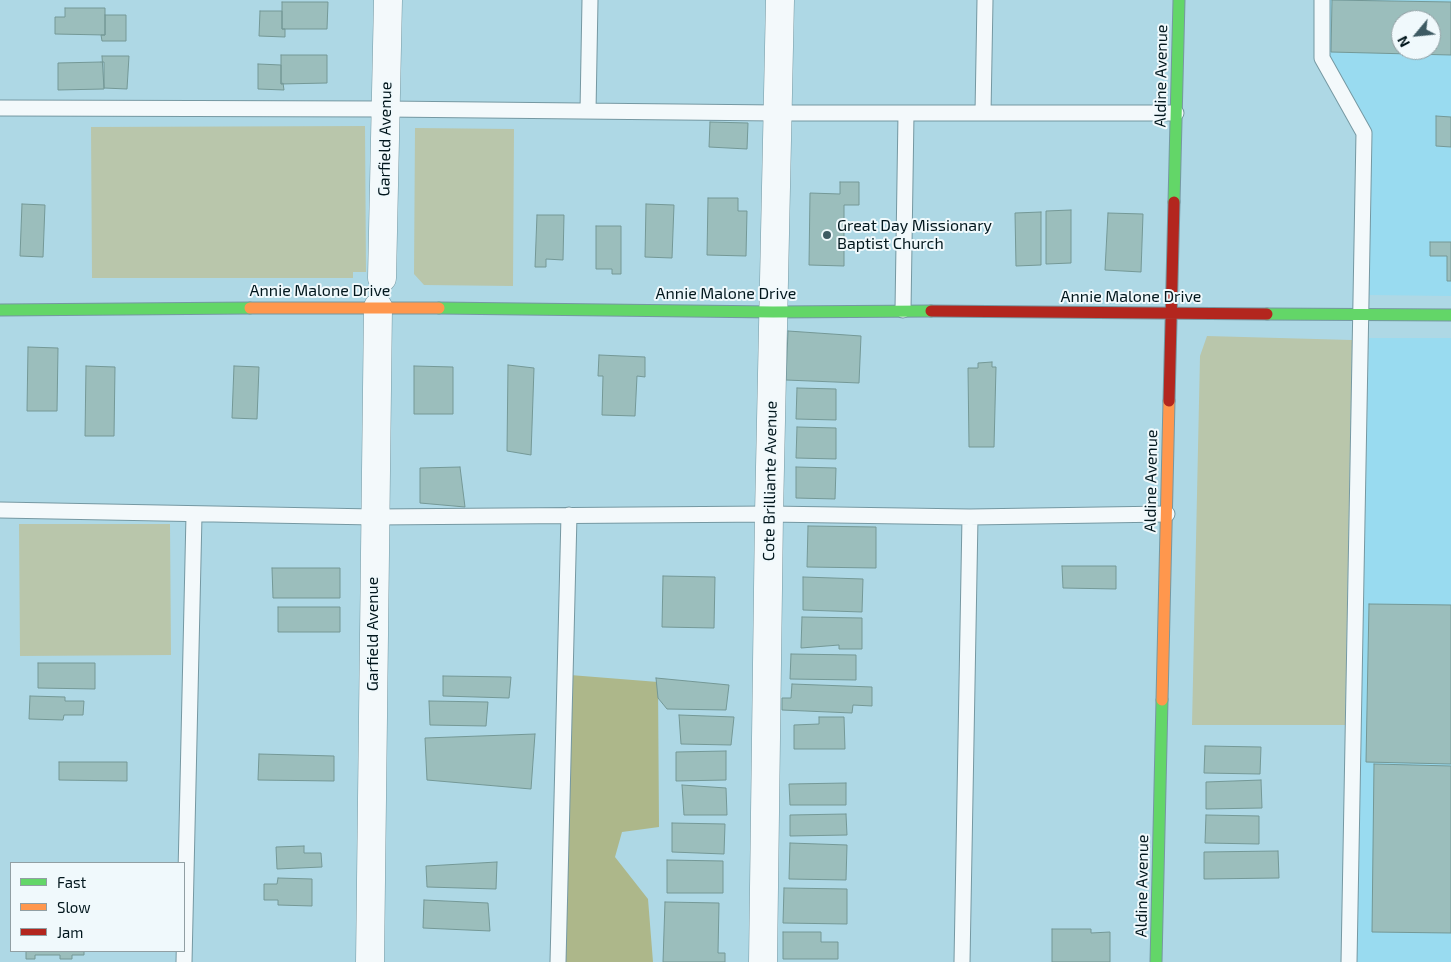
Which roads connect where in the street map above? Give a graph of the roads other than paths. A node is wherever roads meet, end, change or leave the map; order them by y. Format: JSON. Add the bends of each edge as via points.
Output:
{"nodes":[{"id":1,"x":388,"y":0,"type":"edge"},
{"id":2,"x":590,"y":0,"type":"edge"},
{"id":3,"x":780,"y":0,"type":"edge"},
{"id":4,"x":985,"y":0,"type":"edge"},
{"id":5,"x":1179,"y":0,"type":"edge"},
{"id":6,"x":1322,"y":0,"type":"edge"},
{"id":7,"x":0,"y":108,"type":"edge"},
{"id":8,"x":384,"y":109,"type":"junction"},
{"id":9,"x":588,"y":111,"type":"junction"},
{"id":10,"x":777,"y":113,"type":"junction"},
{"id":11,"x":983,"y":113,"type":"junction"},
{"id":12,"x":1176,"y":113,"type":"junction"},
{"id":13,"x":906,"y":114,"type":"junction"},
{"id":14,"x":382,"y":278,"type":"dead end"},
{"id":15,"x":378,"y":307,"type":"junction"},
{"id":16,"x":0,"y":310,"type":"edge"},
{"id":17,"x":902,"y":310,"type":"junction"},
{"id":18,"x":773,"y":312,"type":"junction"},
{"id":19,"x":1171,"y":313,"type":"junction"},
{"id":20,"x":1361,"y":314,"type":"junction"},
{"id":21,"x":1451,"y":315,"type":"edge"},
{"id":22,"x":0,"y":510,"type":"edge"},
{"id":23,"x":769,"y":514,"type":"junction"},
{"id":24,"x":1167,"y":514,"type":"junction"},
{"id":25,"x":194,"y":515,"type":"junction"},
{"id":26,"x":569,"y":515,"type":"junction"},
{"id":27,"x":374,"y":517,"type":"junction"},
{"id":28,"x":970,"y":517,"type":"junction"},
{"id":29,"x":185,"y":917,"type":"edge"},
{"id":30,"x":370,"y":962,"type":"edge"},
{"id":31,"x":558,"y":962,"type":"edge"},
{"id":32,"x":763,"y":962,"type":"edge"},
{"id":33,"x":962,"y":962,"type":"edge"},
{"id":34,"x":1156,"y":962,"type":"edge"},
{"id":35,"x":1349,"y":962,"type":"edge"}],
"edges":[{"from":1,"to":8,"type":"street","name":"Garfield Avenue"},
{"from":2,"to":9,"type":"lane"},
{"from":3,"to":10,"type":"street","name":"Cote Brilliante Avenue"},
{"from":4,"to":11,"type":"lane"},
{"from":5,"to":12,"type":"street","name":"Aldine Avenue"},
{"from":6,"to":20,"type":"lane","via":[[1322,58],[1364,133]]},
{"from":7,"to":8,"type":"lane"},
{"from":8,"to":9,"type":"lane"},
{"from":8,"to":14,"type":"street","name":"Garfield Avenue"},
{"from":9,"to":10,"type":"lane"},
{"from":10,"to":13,"type":"lane"},
{"from":10,"to":18,"type":"street","name":"Cote Brilliante Avenue"},
{"from":11,"to":12,"type":"lane"},
{"from":11,"to":13,"type":"lane"},
{"from":12,"to":19,"type":"street","name":"Aldine Avenue"},
{"from":13,"to":17,"type":"lane"},
{"from":15,"to":16,"type":"street","name":"Annie Malone Drive"},
{"from":15,"to":18,"type":"street","name":"Annie Malone Drive"},
{"from":15,"to":27,"type":"street","name":"Garfield Avenue"},
{"from":17,"to":18,"type":"street","name":"Annie Malone Drive"},
{"from":17,"to":19,"type":"street","name":"Annie Malone Drive"},
{"from":18,"to":23,"type":"street","name":"Cote Brilliante Avenue"},
{"from":19,"to":20,"type":"street","name":"Annie Malone Drive"},
{"from":19,"to":24,"type":"street","name":"Aldine Avenue"},
{"from":20,"to":21,"type":"street","name":"Annie Malone Drive"},
{"from":20,"to":35,"type":"lane"},
{"from":22,"to":25,"type":"lane"},
{"from":23,"to":26,"type":"lane"},
{"from":23,"to":28,"type":"lane"},
{"from":23,"to":32,"type":"street","name":"Cote Brilliante Avenue"},
{"from":24,"to":28,"type":"lane"},
{"from":24,"to":34,"type":"street","name":"Aldine Avenue"},
{"from":25,"to":27,"type":"lane"},
{"from":25,"to":29,"type":"lane"},
{"from":26,"to":27,"type":"lane"},
{"from":26,"to":31,"type":"lane"},
{"from":27,"to":30,"type":"street","name":"Garfield Avenue"},
{"from":28,"to":33,"type":"lane"}]}
